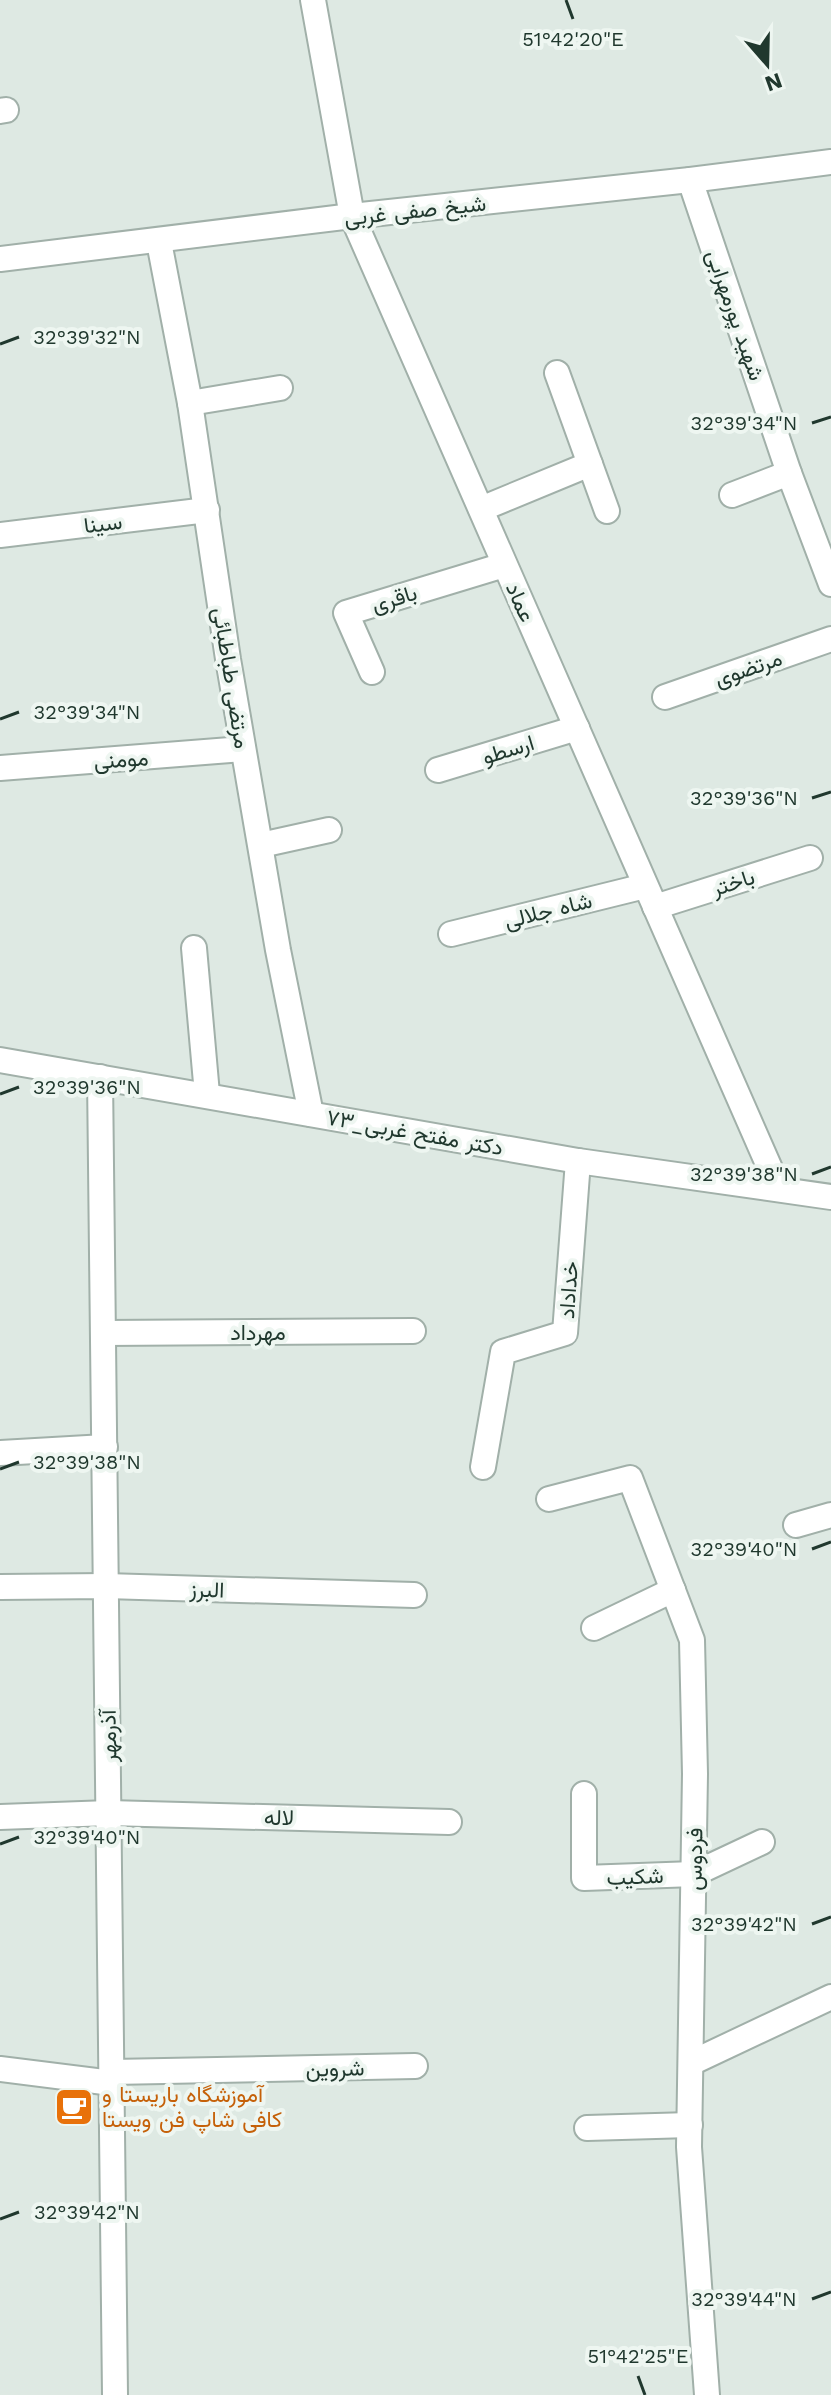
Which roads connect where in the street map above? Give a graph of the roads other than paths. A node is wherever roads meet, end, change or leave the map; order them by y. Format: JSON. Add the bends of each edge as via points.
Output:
{"nodes":[{"id":1,"x":313,"y":0,"type":"edge"},
{"id":2,"x":831,"y":162,"type":"edge"},
{"id":3,"x":690,"y":180,"type":"junction"},
{"id":4,"x":352,"y":216,"type":"junction"},
{"id":5,"x":159,"y":242,"type":"junction"},
{"id":6,"x":0,"y":259,"type":"edge"},
{"id":7,"x":557,"y":373,"type":"dead end"},
{"id":8,"x":280,"y":388,"type":"dead end"},
{"id":9,"x":190,"y":403,"type":"junction"},
{"id":10,"x":590,"y":464,"type":"junction"},
{"id":11,"x":789,"y":473,"type":"junction"},
{"id":12,"x":732,"y":495,"type":"dead end"},
{"id":13,"x":481,"y":509,"type":"junction"},
{"id":14,"x":207,"y":510,"type":"junction"},
{"id":15,"x":607,"y":511,"type":"dead end"},
{"id":16,"x":0,"y":535,"type":"edge"},
{"id":17,"x":504,"y":565,"type":"junction"},
{"id":18,"x":829,"y":575,"type":"edge"},
{"id":19,"x":831,"y":639,"type":"edge"},
{"id":20,"x":372,"y":672,"type":"dead end"},
{"id":21,"x":665,"y":697,"type":"dead end"},
{"id":22,"x":577,"y":728,"type":"junction"},
{"id":23,"x":243,"y":749,"type":"junction"},
{"id":24,"x":0,"y":768,"type":"edge"},
{"id":25,"x":438,"y":770,"type":"dead end"},
{"id":26,"x":329,"y":830,"type":"dead end"},
{"id":27,"x":261,"y":845,"type":"junction"},
{"id":28,"x":810,"y":858,"type":"dead end"},
{"id":29,"x":650,"y":897,"type":"junction"},
{"id":30,"x":451,"y":934,"type":"dead end"},
{"id":31,"x":194,"y":948,"type":"dead end"},
{"id":32,"x":0,"y":1060,"type":"edge"},
{"id":33,"x":100,"y":1077,"type":"junction"},
{"id":34,"x":207,"y":1094,"type":"junction"},
{"id":35,"x":311,"y":1114,"type":"junction"},
{"id":36,"x":578,"y":1161,"type":"junction"},
{"id":37,"x":779,"y":1189,"type":"junction"},
{"id":38,"x":831,"y":1197,"type":"edge"},
{"id":39,"x":413,"y":1331,"type":"dead end"},
{"id":40,"x":103,"y":1333,"type":"junction"},
{"id":41,"x":105,"y":1447,"type":"junction"},
{"id":42,"x":0,"y":1453,"type":"edge"},
{"id":43,"x":483,"y":1467,"type":"dead end"},
{"id":44,"x":549,"y":1499,"type":"dead end"},
{"id":45,"x":831,"y":1515,"type":"edge"},
{"id":46,"x":796,"y":1525,"type":"dead end"},
{"id":47,"x":106,"y":1586,"type":"junction"},
{"id":48,"x":0,"y":1587,"type":"edge"},
{"id":49,"x":673,"y":1590,"type":"junction"},
{"id":50,"x":414,"y":1595,"type":"dead end"},
{"id":51,"x":594,"y":1628,"type":"dead end"},
{"id":52,"x":584,"y":1794,"type":"dead end"},
{"id":53,"x":109,"y":1813,"type":"junction"},
{"id":54,"x":0,"y":1817,"type":"edge"},
{"id":55,"x":449,"y":1822,"type":"dead end"},
{"id":56,"x":762,"y":1842,"type":"dead end"},
{"id":57,"x":694,"y":1874,"type":"junction"},
{"id":58,"x":831,"y":1997,"type":"edge"},
{"id":59,"x":691,"y":2063,"type":"junction"},
{"id":60,"x":415,"y":2066,"type":"dead end"},
{"id":61,"x":0,"y":2069,"type":"edge"},
{"id":62,"x":112,"y":2078,"type":"junction"},
{"id":63,"x":690,"y":2125,"type":"junction"},
{"id":64,"x":587,"y":2128,"type":"dead end"},
{"id":65,"x":115,"y":2395,"type":"edge"},
{"id":66,"x":707,"y":2395,"type":"edge"}],
"edges":[{"from":1,"to":4,"type":"street","name":"عماد"},
{"from":2,"to":3,"type":"street","name":"شیخ صفی غربی"},
{"from":3,"to":4,"type":"street","name":"شیخ صفی غربی"},
{"from":3,"to":11,"type":"street","name":"شهید پورمهرابی"},
{"from":4,"to":5,"type":"street","name":"شیخ صفی غربی"},
{"from":4,"to":13,"type":"street","name":"عماد"},
{"from":5,"to":6,"type":"street","name":"شیخ صفی غربی"},
{"from":5,"to":9,"type":"street","name":"مرتضی طباطبائی"},
{"from":7,"to":10,"type":"street"},
{"from":8,"to":9,"type":"street"},
{"from":9,"to":14,"type":"street","name":"مرتضی طباطبائی"},
{"from":10,"to":13,"type":"street"},
{"from":10,"to":15,"type":"street"},
{"from":11,"to":12,"type":"street"},
{"from":11,"to":18,"type":"street","name":"شهید پورمهرابی"},
{"from":13,"to":17,"type":"street","name":"عماد"},
{"from":14,"to":16,"type":"street","name":"سینا"},
{"from":14,"to":23,"type":"street","name":"مرتضی طباطبائی"},
{"from":17,"to":20,"type":"street","name":"باقری","via":[[346,613]]},
{"from":17,"to":22,"type":"street","name":"عماد"},
{"from":19,"to":21,"type":"street","name":"مرتضوی"},
{"from":22,"to":25,"type":"street","name":"ارسطو"},
{"from":22,"to":29,"type":"street","name":"عماد"},
{"from":23,"to":24,"type":"street","name":"مومنی"},
{"from":23,"to":27,"type":"street","name":"مرتضی طباطبائی"},
{"from":26,"to":27,"type":"street"},
{"from":27,"to":35,"type":"street","name":"مرتضی طباطبائی"},
{"from":28,"to":29,"type":"street","name":"باختر"},
{"from":29,"to":30,"type":"street","name":"شاه جلالی"},
{"from":29,"to":37,"type":"street","name":"عماد"},
{"from":31,"to":34,"type":"street"},
{"from":32,"to":33,"type":"street","name":"۷۳_دکتر مفتح غربی"},
{"from":33,"to":34,"type":"street","name":"۷۳_دکتر مفتح غربی"},
{"from":33,"to":40,"type":"street","name":"آذرمهر"},
{"from":34,"to":35,"type":"street","name":"۷۳_دکتر مفتح غربی"},
{"from":35,"to":36,"type":"street","name":"۷۳_دکتر مفتح غربی"},
{"from":36,"to":37,"type":"street","name":"۷۳_دکتر مفتح غربی"},
{"from":36,"to":43,"type":"street","name":"خداداد","via":[[565,1333],[503,1352]]},
{"from":37,"to":38,"type":"street","name":"۷۳_دکتر مفتح غربی"},
{"from":39,"to":40,"type":"street","name":"مهرداد"},
{"from":40,"to":41,"type":"street","name":"آذرمهر"},
{"from":41,"to":42,"type":"street"},
{"from":41,"to":47,"type":"street","name":"آذرمهر"},
{"from":44,"to":49,"type":"street","name":"فردوس","via":[[630,1478]]},
{"from":45,"to":46,"type":"street"},
{"from":47,"to":48,"type":"street","name":"البرز"},
{"from":47,"to":50,"type":"street","name":"البرز"},
{"from":47,"to":53,"type":"street","name":"آذرمهر"},
{"from":49,"to":51,"type":"street"},
{"from":49,"to":57,"type":"street","name":"فردوس","via":[[692,1640]]},
{"from":52,"to":57,"type":"street","name":"شکیب","via":[[584,1878]]},
{"from":53,"to":54,"type":"street","name":"لاله"},
{"from":53,"to":55,"type":"street","name":"لاله"},
{"from":53,"to":62,"type":"street","name":"آذرمهر"},
{"from":56,"to":57,"type":"street","name":"شکیب"},
{"from":57,"to":59,"type":"street","name":"فردوس"},
{"from":58,"to":59,"type":"street"},
{"from":59,"to":63,"type":"street","name":"فردوس"},
{"from":60,"to":62,"type":"street","name":"شروین"},
{"from":61,"to":62,"type":"street","name":"شروین"},
{"from":62,"to":65,"type":"street","name":"آذرمهر"},
{"from":63,"to":64,"type":"street"},
{"from":63,"to":66,"type":"street","name":"فردوس"}]}
